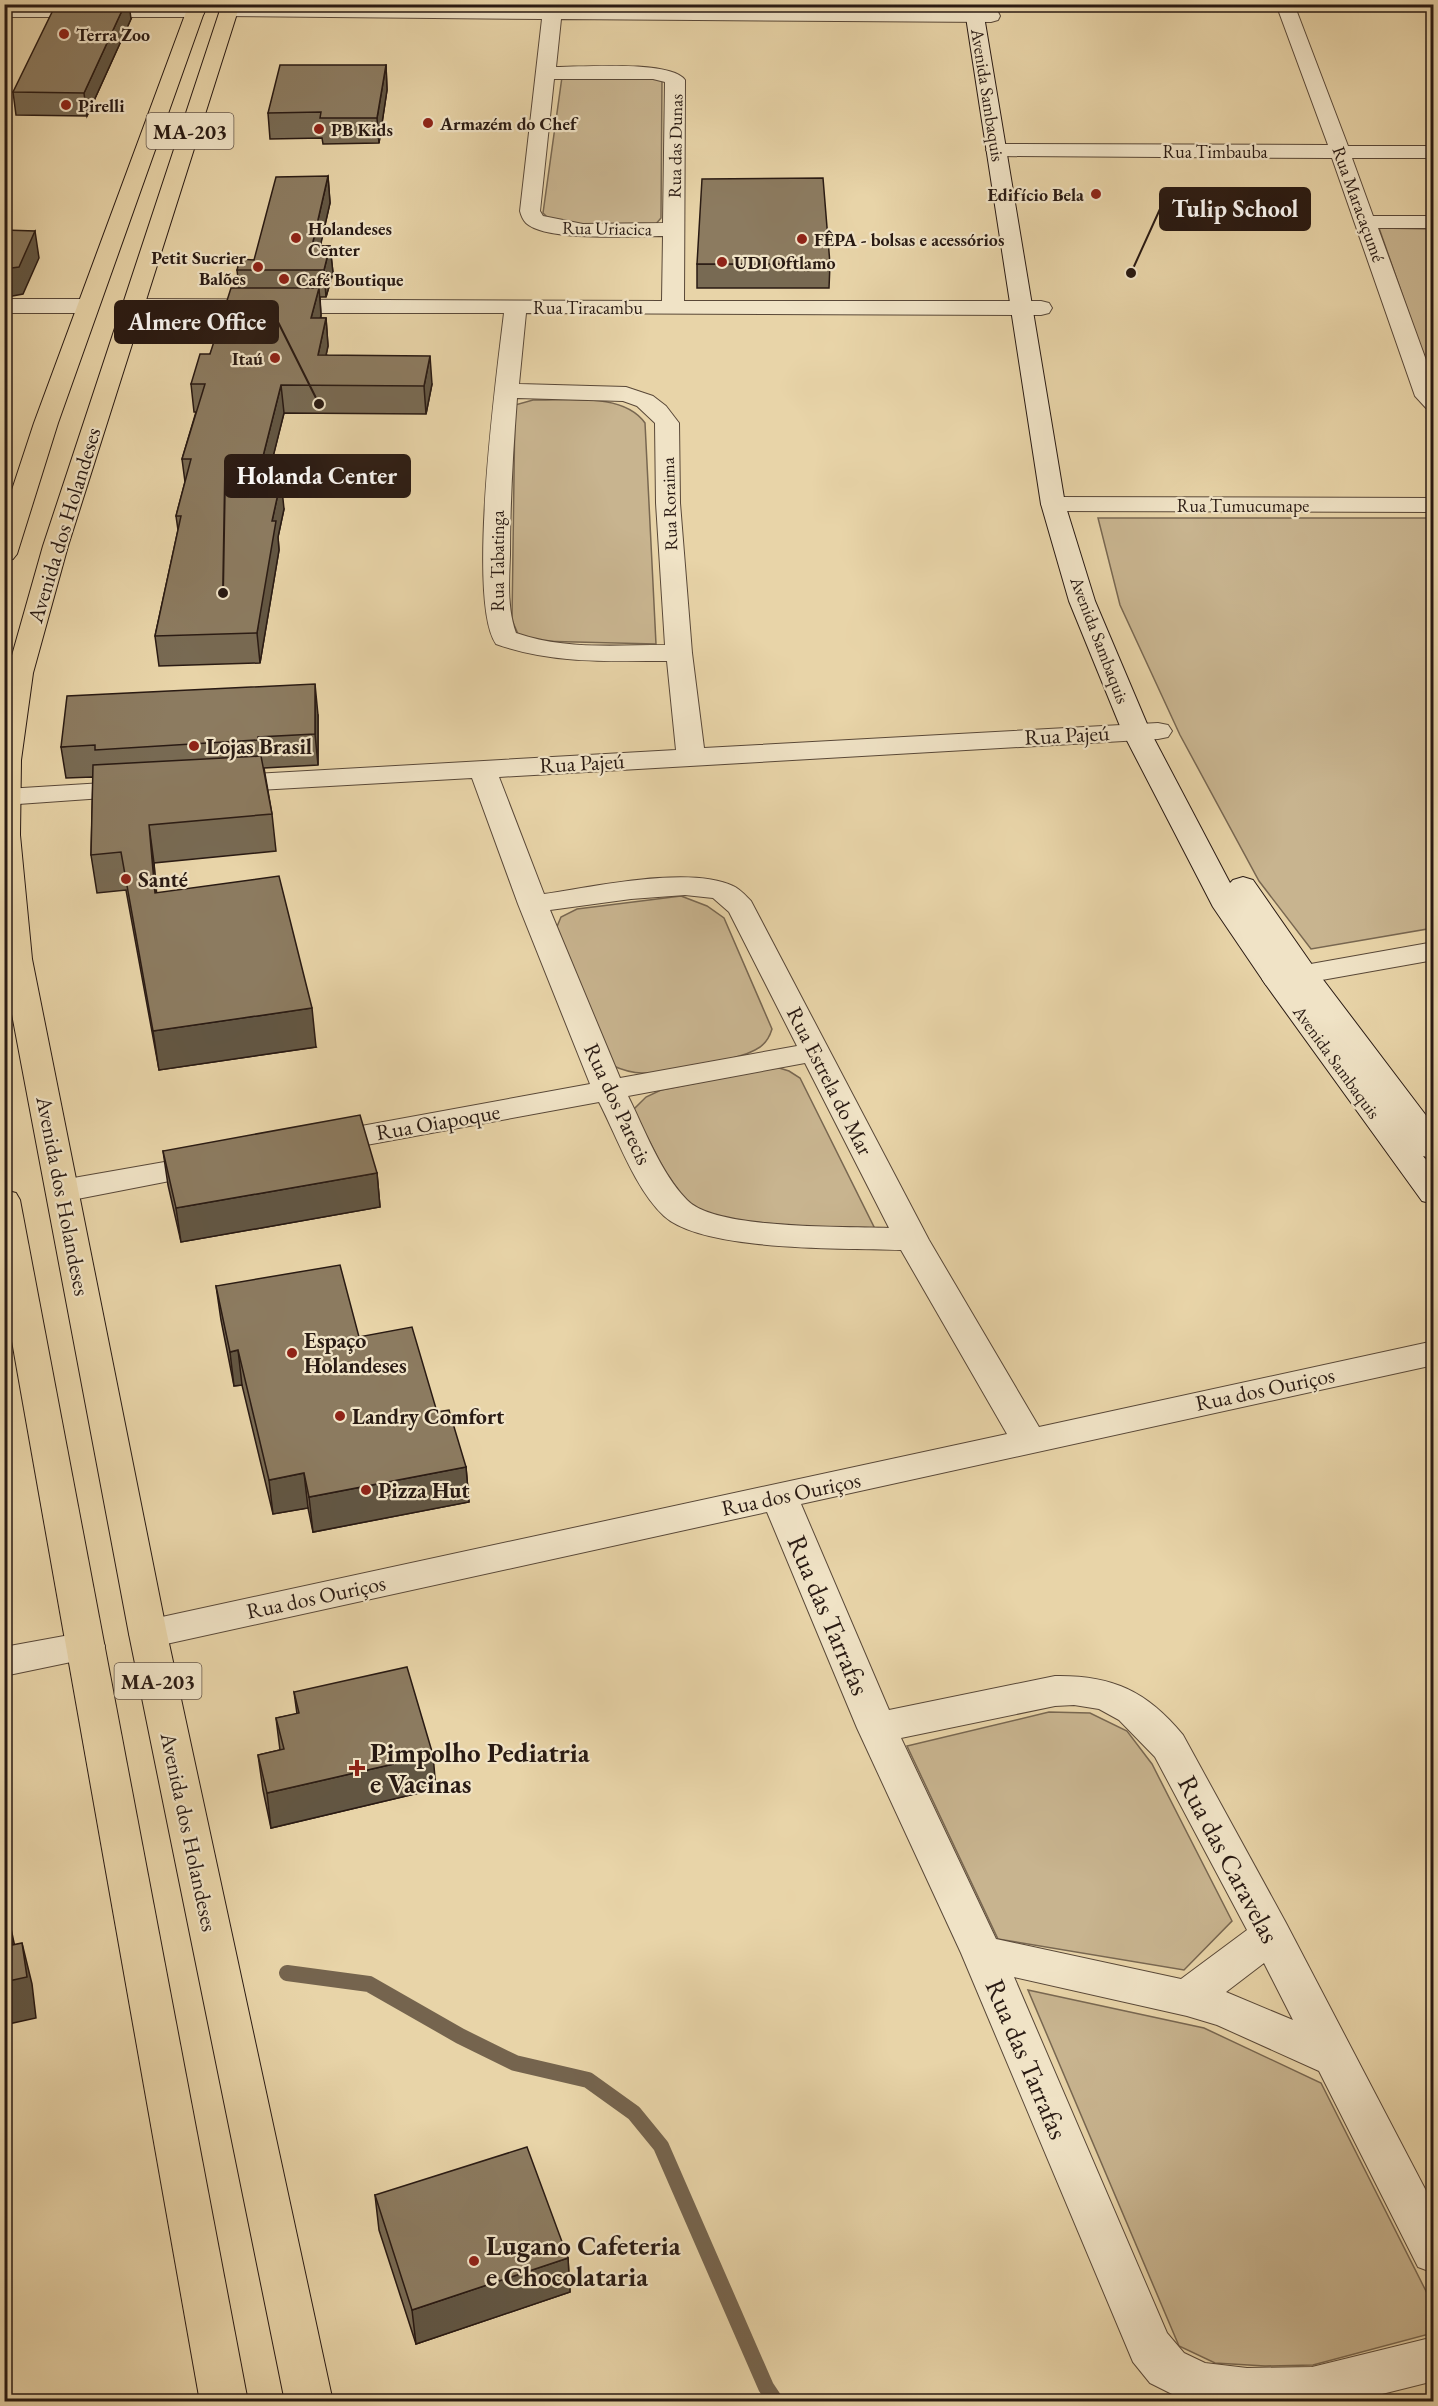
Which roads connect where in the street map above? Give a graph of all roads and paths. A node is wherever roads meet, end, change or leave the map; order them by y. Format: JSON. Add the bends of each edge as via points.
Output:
{"nodes":[{"id":1,"x":1285,"y":4,"type":"edge"},
{"id":2,"x":197,"y":8,"type":"edge"},
{"id":3,"x":229,"y":8,"type":"edge"},
{"id":4,"x":682,"y":9,"type":"edge"},
{"id":5,"x":982,"y":10,"type":"edge"},
{"id":6,"x":4,"y":11,"type":"edge"},
{"id":7,"x":552,"y":14,"type":"junction"},
{"id":8,"x":546,"y":73,"type":"junction"},
{"id":9,"x":1006,"y":150,"type":"junction"},
{"id":10,"x":1340,"y":152,"type":"junction"},
{"id":11,"x":1434,"y":152,"type":"edge"},
{"id":12,"x":130,"y":187,"type":"junction"},
{"id":13,"x":1364,"y":222,"type":"junction"},
{"id":14,"x":1434,"y":222,"type":"edge"},
{"id":15,"x":674,"y":229,"type":"junction"},
{"id":16,"x":153,"y":250,"type":"junction"},
{"id":17,"x":101,"y":268,"type":"junction"},
{"id":18,"x":4,"y":306,"type":"edge"},
{"id":19,"x":87,"y":306,"type":"junction"},
{"id":20,"x":134,"y":306,"type":"junction"},
{"id":21,"x":516,"y":307,"type":"junction"},
{"id":22,"x":673,"y":307,"type":"junction"},
{"id":23,"x":1031,"y":308,"type":"junction"},
{"id":24,"x":103,"y":353,"type":"junction"},
{"id":25,"x":506,"y":391,"type":"junction"},
{"id":26,"x":1434,"y":403,"type":"edge"},
{"id":27,"x":1064,"y":504,"type":"junction"},
{"id":28,"x":1434,"y":506,"type":"edge"},
{"id":29,"x":4,"y":554,"type":"edge"},
{"id":30,"x":679,"y":653,"type":"junction"},
{"id":31,"x":1147,"y":731,"type":"junction"},
{"id":32,"x":691,"y":757,"type":"junction"},
{"id":33,"x":482,"y":769,"type":"junction"},
{"id":34,"x":196,"y":786,"type":"edge"},
{"id":35,"x":160,"y":788,"type":"edge"},
{"id":36,"x":6,"y":797,"type":"junction"},
{"id":37,"x":532,"y":904,"type":"junction"},
{"id":38,"x":1434,"y":951,"type":"edge"},
{"id":39,"x":1290,"y":977,"type":"junction"},
{"id":40,"x":814,"y":1052,"type":"junction"},
{"id":41,"x":609,"y":1091,"type":"junction"},
{"id":42,"x":297,"y":1148,"type":"edge"},
{"id":43,"x":1434,"y":1149,"type":"edge"},
{"id":44,"x":239,"y":1159,"type":"edge"},
{"id":45,"x":62,"y":1191,"type":"junction"},
{"id":46,"x":1434,"y":1194,"type":"edge"},
{"id":47,"x":4,"y":1200,"type":"edge"},
{"id":48,"x":912,"y":1240,"type":"junction"},
{"id":49,"x":1434,"y":1353,"type":"edge"},
{"id":50,"x":1029,"y":1441,"type":"junction"},
{"id":51,"x":779,"y":1496,"type":"junction"},
{"id":52,"x":148,"y":1634,"type":"junction"},
{"id":53,"x":86,"y":1646,"type":"junction"},
{"id":54,"x":4,"y":1662,"type":"edge"},
{"id":55,"x":877,"y":1728,"type":"junction"},
{"id":56,"x":1271,"y":1935,"type":"junction"},
{"id":57,"x":982,"y":1953,"type":"junction"},
{"id":58,"x":1187,"y":1998,"type":"junction"},
{"id":59,"x":1333,"y":2058,"type":"junction"},
{"id":60,"x":1434,"y":2253,"type":"edge"},
{"id":61,"x":1434,"y":2359,"type":"edge"},
{"id":62,"x":224,"y":2402,"type":"edge"},
{"id":63,"x":309,"y":2402,"type":"edge"}],
"edges":[{"from":1,"to":10,"type":"street","name":"Rua Maracaçumé"},
{"from":2,"to":6,"type":"street"},
{"from":2,"to":12,"type":"main road","name":"Avenida dos Holandeses","number":"MA-203"},
{"from":3,"to":7,"type":"street"},
{"from":3,"to":16,"type":"main road","name":"Avenida dos Holandeses","number":"MA-203"},
{"from":4,"to":5,"type":"street"},
{"from":4,"to":7,"type":"street"},
{"from":5,"to":9,"type":"street","name":"Avenida Sambaquis"},
{"from":7,"to":8,"type":"street","name":"Rua Uriacica"},
{"from":8,"to":15,"type":"street","name":"Rua das Dunas","via":[[653,73],[675,80]]},
{"from":8,"to":15,"type":"street","name":"Rua Uriacica","via":[[530,211],[534,220],[568,229]]},
{"from":9,"to":10,"type":"street","name":"Rua Timbauba"},
{"from":9,"to":23,"type":"street","name":"Avenida Sambaquis"},
{"from":10,"to":11,"type":"street","name":"Rua Timbauba"},
{"from":10,"to":13,"type":"street","name":"Rua Maracaçumé"},
{"from":12,"to":16,"type":"main road","via":[[155,186],[164,190],[148,236]]},
{"from":12,"to":17,"type":"main road","name":"Avenida dos Holandeses","number":"MA-203"},
{"from":13,"to":14,"type":"street"},
{"from":13,"to":26,"type":"street","name":"Rua Maracaçumé","via":[[1427,396]]},
{"from":15,"to":22,"type":"street","name":"Rua das Dunas"},
{"from":16,"to":20,"type":"main road","name":"Avenida dos Holandeses","number":"MA-203"},
{"from":17,"to":19,"type":"main road","name":"Avenida dos Holandeses","number":"MA-203"},
{"from":17,"to":24,"type":"main road","via":[[109,280],[89,347]]},
{"from":18,"to":19,"type":"street"},
{"from":19,"to":29,"type":"main road","name":"Avenida dos Holandeses","number":"MA-203"},
{"from":20,"to":21,"type":"street","name":"Rua Tiracambu"},
{"from":20,"to":24,"type":"main road","name":"Avenida dos Holandeses","number":"MA-203"},
{"from":21,"to":22,"type":"street","name":"Rua Tiracambu"},
{"from":21,"to":25,"type":"street","name":"Rua Tabatinga"},
{"from":22,"to":23,"type":"street","name":"Rua Tiracambu"},
{"from":23,"to":27,"type":"street","name":"Avenida Sambaquis"},
{"from":24,"to":36,"type":"main road","name":"Avenida dos Holandeses","number":"MA-203","via":[[23,663],[7,761]]},
{"from":25,"to":30,"type":"street","name":"Rua Roraima","via":[[626,394],[645,401],[667,423],[668,503]]},
{"from":25,"to":30,"type":"street","name":"Rua Tabatinga","via":[[497,503],[497,620],[505,638],[536,650]]},
{"from":27,"to":28,"type":"street","name":"Rua Tumucumape"},
{"from":27,"to":31,"type":"street","name":"Avenida Sambaquis","via":[[1082,601]]},
{"from":30,"to":32,"type":"street","name":"Rua Roraima"},
{"from":31,"to":32,"type":"street","name":"Rua Pajeú"},
{"from":31,"to":39,"type":"street","name":"Avenida Sambaquis","via":[[1228,907]]},
{"from":32,"to":33,"type":"street","name":"Rua Pajeú"},
{"from":33,"to":34,"type":"street","name":"Rua Pajeú"},
{"from":33,"to":37,"type":"street","name":"Rua dos Parecis"},
{"from":35,"to":36,"type":"street"},
{"from":36,"to":45,"type":"main road","name":"Avenida dos Holandeses","number":"MA-203","via":[[17,959]]},
{"from":37,"to":40,"type":"street","name":"Rua Estrela do Mar","via":[[663,887],[698,886],[722,892],[741,907]]},
{"from":37,"to":41,"type":"street","name":"Rua dos Parecis"},
{"from":38,"to":39,"type":"street"},
{"from":39,"to":43,"type":"street","name":"Avenida Sambaquis"},
{"from":39,"to":46,"type":"street","name":"Avenida Sambaquis"},
{"from":40,"to":41,"type":"street","name":"Rua Oiapoque"},
{"from":40,"to":48,"type":"street","name":"Rua Estrela do Mar"},
{"from":41,"to":42,"type":"street","name":"Rua Oiapoque"},
{"from":41,"to":48,"type":"street","name":"Rua dos Parecis","via":[[658,1187],[677,1210],[706,1225],[747,1233]]},
{"from":44,"to":45,"type":"street"},
{"from":45,"to":52,"type":"main road","name":"Avenida dos Holandeses","number":"MA-203"},
{"from":47,"to":53,"type":"main road","number":"MA-203"},
{"from":48,"to":50,"type":"street","name":"Rua Estrela do Mar"},
{"from":49,"to":50,"type":"street","name":"Rua dos Ouriços"},
{"from":50,"to":51,"type":"street","name":"Rua dos Ouriços"},
{"from":51,"to":52,"type":"street","name":"Rua dos Ouriços"},
{"from":51,"to":55,"type":"street","name":"Rua das Tarrafas"},
{"from":52,"to":63,"type":"main road","name":"Avenida dos Holandeses","number":"MA-203"},
{"from":53,"to":54,"type":"street"},
{"from":53,"to":62,"type":"main road","number":"MA-203"},
{"from":55,"to":56,"type":"street","name":"Rua das Caravelas","via":[[1055,1691],[1081,1689],[1127,1704],[1150,1721],[1168,1746]]},
{"from":55,"to":57,"type":"street","name":"Rua das Tarrafas"},
{"from":56,"to":58,"type":"street"},
{"from":56,"to":59,"type":"street","name":"Rua das Caravelas"},
{"from":57,"to":58,"type":"street"},
{"from":57,"to":61,"type":"street","name":"Rua das Tarrafas","via":[[1150,2347],[1167,2368],[1200,2384],[1247,2390],[1312,2389]]},
{"from":58,"to":59,"type":"street","via":[[1229,2011]]},
{"from":59,"to":60,"type":"street","name":"Rua das Caravelas"}]}
